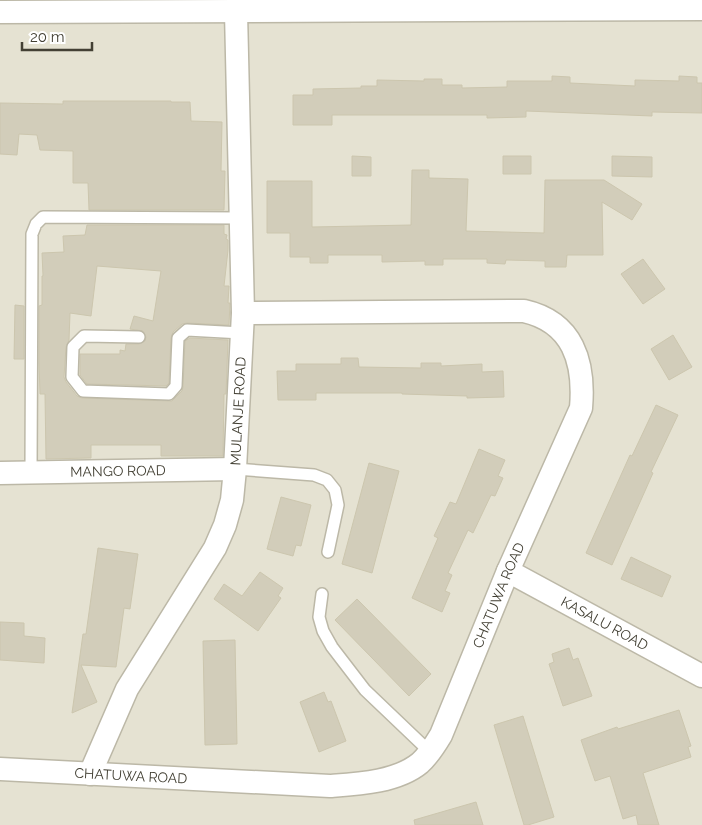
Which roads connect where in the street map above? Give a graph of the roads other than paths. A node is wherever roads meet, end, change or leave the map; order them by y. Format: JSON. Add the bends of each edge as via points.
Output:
{"nodes":[{"id":1,"x":702,"y":9,"type":"edge"},
{"id":2,"x":0,"y":12,"type":"edge"},
{"id":3,"x":236,"y":12,"type":"junction"},
{"id":4,"x":241,"y":218,"type":"junction"},
{"id":5,"x":242,"y":323,"type":"junction"},
{"id":6,"x":139,"y":338,"type":"dead end"},
{"id":7,"x":235,"y":469,"type":"junction"},
{"id":8,"x":0,"y":473,"type":"edge"},
{"id":9,"x":31,"y":473,"type":"junction"},
{"id":10,"x":328,"y":552,"type":"dead end"},
{"id":11,"x":508,"y":571,"type":"junction"},
{"id":12,"x":322,"y":594,"type":"dead end"},
{"id":13,"x":702,"y":676,"type":"edge"},
{"id":14,"x":430,"y":752,"type":"junction"},
{"id":15,"x":0,"y":769,"type":"edge"},
{"id":16,"x":90,"y":774,"type":"junction"}],
"edges":[{"from":1,"to":3,"type":"street"},
{"from":2,"to":3,"type":"street"},
{"from":3,"to":4,"type":"street","name":"MULANJE ROAD"},
{"from":4,"to":5,"type":"street","name":"MULANJE ROAD"},
{"from":4,"to":9,"type":"lane","via":[[43,217],[36,224],[32,234]]},
{"from":5,"to":6,"type":"lane","via":[[187,330],[178,338],[176,386],[169,394],[83,391],[72,377],[73,347],[84,336]]},
{"from":5,"to":7,"type":"street","name":"MULANJE ROAD"},
{"from":5,"to":11,"type":"street","name":"CHATUWA ROAD","via":[[524,312],[538,314],[561,330],[573,347],[580,366],[583,386],[581,408]]},
{"from":7,"to":9,"type":"street","name":"MANGO ROAD"},
{"from":7,"to":10,"type":"lane","via":[[314,475],[327,480],[335,490],[338,505]]},
{"from":7,"to":16,"type":"street","name":"MULANJE ROAD","via":[[230,508],[215,548],[126,690]]},
{"from":8,"to":9,"type":"street","name":"MANGO ROAD"},
{"from":11,"to":13,"type":"street","name":"KASALU ROAD"},
{"from":11,"to":14,"type":"street","name":"CHATUWA ROAD","via":[[441,734]]},
{"from":12,"to":14,"type":"lane","via":[[319,617],[332,647],[365,690]]},
{"from":14,"to":16,"type":"street","name":"CHATUWA ROAD","via":[[404,773],[365,784],[330,786]]},
{"from":15,"to":16,"type":"street","name":"CHATUWA ROAD"}]}
